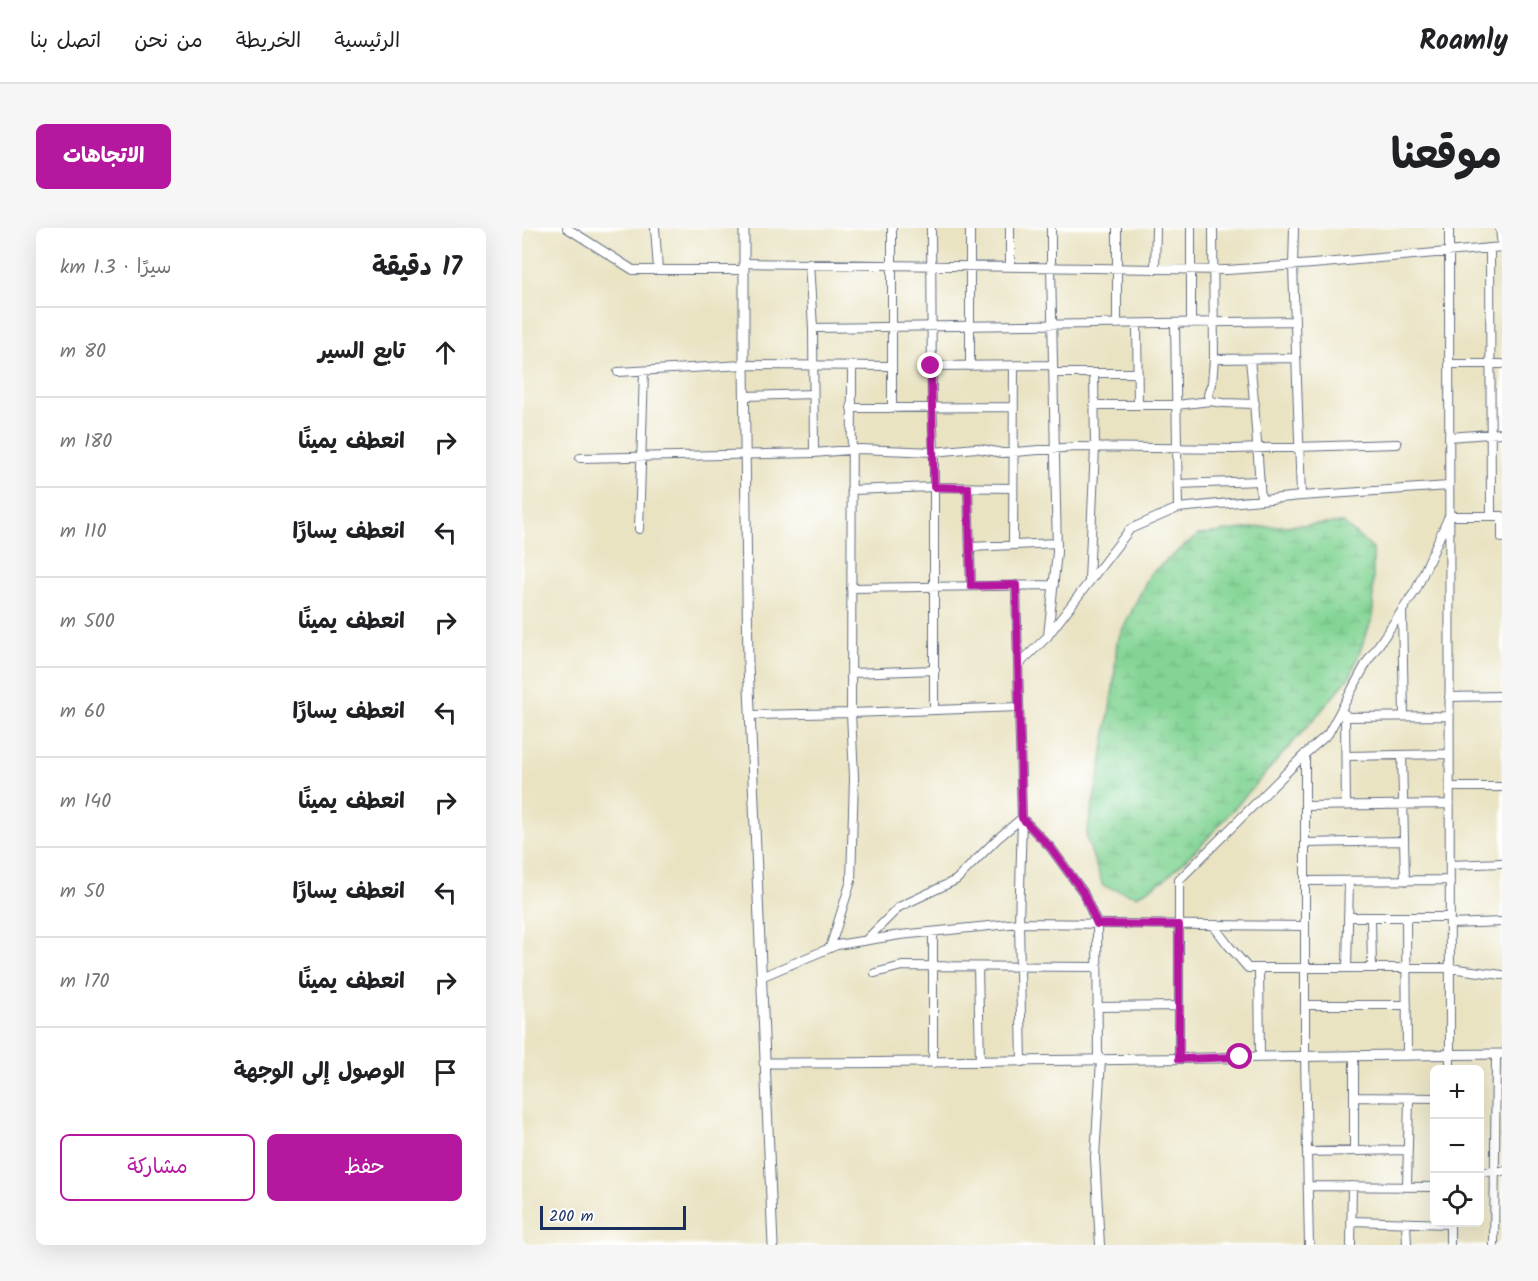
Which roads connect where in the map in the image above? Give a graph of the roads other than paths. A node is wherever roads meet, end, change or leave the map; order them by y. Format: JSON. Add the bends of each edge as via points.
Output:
{"nodes":[{"id":1,"x":567,"y":228,"type":"edge"},
{"id":2,"x":655,"y":228,"type":"edge"},
{"id":3,"x":744,"y":228,"type":"edge"},
{"id":4,"x":892,"y":228,"type":"edge"},
{"id":5,"x":931,"y":228,"type":"edge"},
{"id":6,"x":970,"y":228,"type":"edge"},
{"id":7,"x":1010,"y":228,"type":"edge"},
{"id":8,"x":1051,"y":228,"type":"edge"},
{"id":9,"x":1117,"y":228,"type":"edge"},
{"id":10,"x":1156,"y":228,"type":"edge"},
{"id":11,"x":1191,"y":228,"type":"edge"},
{"id":12,"x":1213,"y":228,"type":"edge"},
{"id":13,"x":1294,"y":228,"type":"edge"},
{"id":14,"x":1449,"y":228,"type":"edge"},
{"id":15,"x":1500,"y":228,"type":"edge"},
{"id":16,"x":1502,"y":247,"type":"edge"},
{"id":17,"x":1491,"y":248,"type":"junction"},
{"id":18,"x":1449,"y":251,"type":"junction"},
{"id":19,"x":809,"y":263,"type":"junction"},
{"id":20,"x":892,"y":264,"type":"junction"},
{"id":21,"x":931,"y":265,"type":"junction"},
{"id":22,"x":970,"y":265,"type":"junction"},
{"id":23,"x":744,"y":266,"type":"junction"},
{"id":24,"x":1010,"y":266,"type":"junction"},
{"id":25,"x":1293,"y":266,"type":"junction"},
{"id":26,"x":1051,"y":267,"type":"junction"},
{"id":27,"x":1117,"y":268,"type":"junction"},
{"id":28,"x":1155,"y":269,"type":"junction"},
{"id":29,"x":658,"y":270,"type":"junction"},
{"id":30,"x":1191,"y":270,"type":"junction"},
{"id":31,"x":1213,"y":270,"type":"junction"},
{"id":32,"x":1491,"y":283,"type":"junction"},
{"id":33,"x":1502,"y":283,"type":"edge"},
{"id":34,"x":1295,"y":321,"type":"junction"},
{"id":35,"x":1213,"y":322,"type":"junction"},
{"id":36,"x":1175,"y":323,"type":"junction"},
{"id":37,"x":1191,"y":323,"type":"junction"},
{"id":38,"x":1117,"y":324,"type":"junction"},
{"id":39,"x":1137,"y":324,"type":"junction"},
{"id":40,"x":1052,"y":325,"type":"junction"},
{"id":41,"x":892,"y":327,"type":"junction"},
{"id":42,"x":931,"y":327,"type":"junction"},
{"id":43,"x":970,"y":327,"type":"junction"},
{"id":44,"x":813,"y":328,"type":"junction"},
{"id":45,"x":1250,"y":358,"type":"junction"},
{"id":46,"x":1296,"y":358,"type":"junction"},
{"id":47,"x":1214,"y":359,"type":"junction"},
{"id":48,"x":1449,"y":364,"type":"junction"},
{"id":49,"x":1491,"y":364,"type":"junction"},
{"id":50,"x":1502,"y":364,"type":"edge"},
{"id":51,"x":744,"y":365,"type":"junction"},
{"id":52,"x":813,"y":365,"type":"junction"},
{"id":53,"x":852,"y":366,"type":"junction"},
{"id":54,"x":892,"y":366,"type":"junction"},
{"id":55,"x":931,"y":366,"type":"junction"},
{"id":56,"x":970,"y":366,"type":"junction"},
{"id":57,"x":1014,"y":366,"type":"junction"},
{"id":58,"x":1053,"y":369,"type":"junction"},
{"id":59,"x":644,"y":371,"type":"junction"},
{"id":60,"x":618,"y":372,"type":"dead end"},
{"id":61,"x":1094,"y":373,"type":"junction"},
{"id":62,"x":1137,"y":373,"type":"junction"},
{"id":63,"x":813,"y":394,"type":"junction"},
{"id":64,"x":744,"y":396,"type":"junction"},
{"id":65,"x":1210,"y":401,"type":"junction"},
{"id":66,"x":1254,"y":404,"type":"junction"},
{"id":67,"x":1094,"y":405,"type":"junction"},
{"id":68,"x":1138,"y":405,"type":"junction"},
{"id":69,"x":1177,"y":405,"type":"junction"},
{"id":70,"x":1014,"y":407,"type":"junction"},
{"id":71,"x":851,"y":408,"type":"junction"},
{"id":72,"x":892,"y":408,"type":"junction"},
{"id":73,"x":932,"y":408,"type":"junction"},
{"id":74,"x":1491,"y":434,"type":"junction"},
{"id":75,"x":1502,"y":434,"type":"edge"},
{"id":76,"x":1449,"y":437,"type":"junction"},
{"id":77,"x":1397,"y":444,"type":"dead end"},
{"id":78,"x":1299,"y":447,"type":"junction"},
{"id":79,"x":1095,"y":448,"type":"junction"},
{"id":80,"x":1177,"y":448,"type":"junction"},
{"id":81,"x":1258,"y":448,"type":"junction"},
{"id":82,"x":1055,"y":449,"type":"junction"},
{"id":83,"x":851,"y":450,"type":"junction"},
{"id":84,"x":934,"y":452,"type":"junction"},
{"id":85,"x":1013,"y":452,"type":"junction"},
{"id":86,"x":813,"y":453,"type":"junction"},
{"id":87,"x":745,"y":455,"type":"junction"},
{"id":88,"x":642,"y":457,"type":"junction"},
{"id":89,"x":580,"y":458,"type":"dead end"},
{"id":90,"x":1260,"y":481,"type":"junction"},
{"id":91,"x":1178,"y":484,"type":"junction"},
{"id":92,"x":1449,"y":486,"type":"junction"},
{"id":93,"x":934,"y":487,"type":"junction"},
{"id":94,"x":968,"y":488,"type":"junction"},
{"id":95,"x":1013,"y":488,"type":"junction"},
{"id":96,"x":851,"y":490,"type":"junction"},
{"id":97,"x":1301,"y":496,"type":"junction"},
{"id":98,"x":1261,"y":500,"type":"junction"},
{"id":99,"x":1178,"y":508,"type":"junction"},
{"id":100,"x":1449,"y":516,"type":"junction"},
{"id":101,"x":1491,"y":516,"type":"junction"},
{"id":102,"x":1502,"y":516,"type":"edge"},
{"id":103,"x":639,"y":529,"type":"dead end"},
{"id":104,"x":1502,"y":538,"type":"edge"},
{"id":105,"x":1057,"y":543,"type":"junction"},
{"id":106,"x":1013,"y":545,"type":"junction"},
{"id":107,"x":970,"y":547,"type":"junction"},
{"id":108,"x":1089,"y":582,"type":"junction"},
{"id":109,"x":1016,"y":585,"type":"junction"},
{"id":110,"x":1054,"y":585,"type":"junction"},
{"id":111,"x":934,"y":586,"type":"junction"},
{"id":112,"x":971,"y":586,"type":"junction"},
{"id":113,"x":851,"y":588,"type":"junction"},
{"id":114,"x":1402,"y":610,"type":"junction"},
{"id":115,"x":1048,"y":636,"type":"junction"},
{"id":116,"x":1018,"y":665,"type":"junction"},
{"id":117,"x":935,"y":670,"type":"junction"},
{"id":118,"x":851,"y":673,"type":"junction"},
{"id":119,"x":1502,"y":696,"type":"edge"},
{"id":120,"x":1449,"y":697,"type":"junction"},
{"id":121,"x":1345,"y":702,"type":"junction"},
{"id":122,"x":1019,"y":707,"type":"junction"},
{"id":123,"x":934,"y":710,"type":"junction"},
{"id":124,"x":850,"y":713,"type":"junction"},
{"id":125,"x":750,"y":715,"type":"junction"},
{"id":126,"x":1404,"y":716,"type":"junction"},
{"id":127,"x":1449,"y":716,"type":"junction"},
{"id":128,"x":1345,"y":717,"type":"junction"},
{"id":129,"x":1305,"y":754,"type":"junction"},
{"id":130,"x":1449,"y":754,"type":"junction"},
{"id":131,"x":1402,"y":755,"type":"junction"},
{"id":132,"x":1346,"y":756,"type":"junction"},
{"id":133,"x":1449,"y":787,"type":"junction"},
{"id":134,"x":1502,"y":787,"type":"edge"},
{"id":135,"x":1449,"y":804,"type":"junction"},
{"id":136,"x":1403,"y":805,"type":"junction"},
{"id":137,"x":1305,"y":806,"type":"junction"},
{"id":138,"x":1346,"y":806,"type":"junction"},
{"id":139,"x":1022,"y":818,"type":"junction"},
{"id":140,"x":1404,"y":841,"type":"junction"},
{"id":141,"x":1305,"y":843,"type":"junction"},
{"id":142,"x":1502,"y":863,"type":"edge"},
{"id":143,"x":1449,"y":865,"type":"junction"},
{"id":144,"x":1449,"y":880,"type":"junction"},
{"id":145,"x":1305,"y":881,"type":"junction"},
{"id":146,"x":1349,"y":881,"type":"junction"},
{"id":147,"x":1405,"y":881,"type":"junction"},
{"id":148,"x":1348,"y":917,"type":"junction"},
{"id":149,"x":1371,"y":917,"type":"junction"},
{"id":150,"x":1406,"y":917,"type":"junction"},
{"id":151,"x":1450,"y":921,"type":"junction"},
{"id":152,"x":1502,"y":922,"type":"edge"},
{"id":153,"x":1019,"y":923,"type":"junction"},
{"id":154,"x":1097,"y":924,"type":"junction"},
{"id":155,"x":1179,"y":925,"type":"junction"},
{"id":156,"x":1213,"y":925,"type":"junction"},
{"id":157,"x":1305,"y":926,"type":"junction"},
{"id":158,"x":933,"y":932,"type":"junction"},
{"id":159,"x":865,"y":941,"type":"junction"},
{"id":160,"x":830,"y":948,"type":"junction"},
{"id":161,"x":933,"y":966,"type":"junction"},
{"id":162,"x":978,"y":966,"type":"junction"},
{"id":163,"x":1020,"y":967,"type":"junction"},
{"id":164,"x":1097,"y":967,"type":"junction"},
{"id":165,"x":1260,"y":968,"type":"junction"},
{"id":166,"x":1347,"y":968,"type":"junction"},
{"id":167,"x":1372,"y":968,"type":"junction"},
{"id":168,"x":1406,"y":968,"type":"junction"},
{"id":169,"x":1450,"y":968,"type":"junction"},
{"id":170,"x":1305,"y":969,"type":"junction"},
{"id":171,"x":875,"y":974,"type":"dead end"},
{"id":172,"x":1502,"y":975,"type":"edge"},
{"id":173,"x":761,"y":977,"type":"junction"},
{"id":174,"x":1305,"y":1005,"type":"junction"},
{"id":175,"x":1407,"y":1005,"type":"junction"},
{"id":176,"x":1179,"y":1006,"type":"junction"},
{"id":177,"x":1097,"y":1007,"type":"junction"},
{"id":178,"x":1450,"y":1054,"type":"junction"},
{"id":179,"x":1499,"y":1054,"type":"edge"},
{"id":180,"x":1354,"y":1055,"type":"junction"},
{"id":181,"x":1407,"y":1055,"type":"junction"},
{"id":182,"x":1305,"y":1056,"type":"junction"},
{"id":183,"x":1260,"y":1057,"type":"junction"},
{"id":184,"x":1179,"y":1059,"type":"junction"},
{"id":185,"x":1099,"y":1060,"type":"junction"},
{"id":186,"x":980,"y":1062,"type":"junction"},
{"id":187,"x":1022,"y":1062,"type":"junction"},
{"id":188,"x":764,"y":1063,"type":"junction"},
{"id":189,"x":933,"y":1064,"type":"junction"},
{"id":190,"x":1450,"y":1065,"type":"edge"},
{"id":191,"x":1354,"y":1097,"type":"junction"},
{"id":192,"x":1409,"y":1098,"type":"junction"},
{"id":193,"x":1430,"y":1098,"type":"edge"},
{"id":194,"x":1498,"y":1133,"type":"edge"},
{"id":195,"x":1408,"y":1150,"type":"junction"},
{"id":196,"x":1354,"y":1151,"type":"junction"},
{"id":197,"x":1307,"y":1152,"type":"junction"},
{"id":198,"x":1498,"y":1171,"type":"edge"},
{"id":199,"x":1308,"y":1186,"type":"junction"},
{"id":200,"x":1352,"y":1186,"type":"junction"},
{"id":201,"x":1407,"y":1187,"type":"junction"},
{"id":202,"x":1430,"y":1187,"type":"edge"},
{"id":203,"x":1351,"y":1221,"type":"junction"},
{"id":204,"x":1430,"y":1223,"type":"edge"},
{"id":205,"x":1406,"y":1224,"type":"junction"},
{"id":206,"x":1450,"y":1227,"type":"edge"},
{"id":207,"x":772,"y":1245,"type":"edge"},
{"id":208,"x":1100,"y":1245,"type":"edge"},
{"id":209,"x":1309,"y":1245,"type":"edge"},
{"id":210,"x":1351,"y":1245,"type":"edge"},
{"id":211,"x":1407,"y":1245,"type":"edge"},
{"id":212,"x":1450,"y":1245,"type":"edge"},
{"id":213,"x":1494,"y":1245,"type":"edge"}],
"edges":[{"from":1,"to":29,"type":"street","via":[[633,270]]},
{"from":2,"to":29,"type":"street"},
{"from":3,"to":23,"type":"main road"},
{"from":4,"to":20,"type":"street"},
{"from":5,"to":21,"type":"street"},
{"from":6,"to":22,"type":"street"},
{"from":7,"to":24,"type":"street"},
{"from":8,"to":26,"type":"street"},
{"from":9,"to":27,"type":"street"},
{"from":10,"to":28,"type":"street"},
{"from":11,"to":30,"type":"street"},
{"from":12,"to":31,"type":"street"},
{"from":13,"to":25,"type":"street"},
{"from":14,"to":18,"type":"street"},
{"from":15,"to":16,"type":"street"},
{"from":16,"to":17,"type":"street"},
{"from":17,"to":18,"type":"street"},
{"from":17,"to":32,"type":"street"},
{"from":18,"to":25,"type":"street"},
{"from":18,"to":48,"type":"street"},
{"from":19,"to":20,"type":"street"},
{"from":19,"to":23,"type":"street"},
{"from":19,"to":44,"type":"street"},
{"from":20,"to":21,"type":"street"},
{"from":20,"to":41,"type":"street"},
{"from":21,"to":22,"type":"street"},
{"from":21,"to":42,"type":"street"},
{"from":22,"to":24,"type":"street"},
{"from":22,"to":43,"type":"street"},
{"from":23,"to":29,"type":"street"},
{"from":23,"to":51,"type":"main road"},
{"from":24,"to":26,"type":"street"},
{"from":25,"to":31,"type":"street"},
{"from":25,"to":34,"type":"street"},
{"from":26,"to":27,"type":"street"},
{"from":26,"to":40,"type":"street"},
{"from":27,"to":28,"type":"street"},
{"from":27,"to":38,"type":"street"},
{"from":28,"to":30,"type":"street"},
{"from":30,"to":31,"type":"street"},
{"from":30,"to":37,"type":"street"},
{"from":31,"to":35,"type":"street"},
{"from":32,"to":33,"type":"street"},
{"from":32,"to":49,"type":"street"},
{"from":34,"to":35,"type":"street"},
{"from":34,"to":46,"type":"street"},
{"from":35,"to":37,"type":"street"},
{"from":35,"to":47,"type":"street"},
{"from":36,"to":37,"type":"street"},
{"from":36,"to":39,"type":"street"},
{"from":36,"to":69,"type":"street"},
{"from":38,"to":39,"type":"street"},
{"from":38,"to":40,"type":"street"},
{"from":39,"to":62,"type":"street"},
{"from":40,"to":43,"type":"street"},
{"from":40,"to":58,"type":"street"},
{"from":41,"to":42,"type":"street"},
{"from":41,"to":44,"type":"street"},
{"from":41,"to":54,"type":"street"},
{"from":42,"to":43,"type":"street"},
{"from":42,"to":55,"type":"street"},
{"from":43,"to":56,"type":"street"},
{"from":44,"to":52,"type":"street"},
{"from":45,"to":46,"type":"street"},
{"from":45,"to":47,"type":"street"},
{"from":45,"to":66,"type":"street"},
{"from":46,"to":78,"type":"street"},
{"from":47,"to":65,"type":"street"},
{"from":48,"to":49,"type":"street"},
{"from":48,"to":76,"type":"street"},
{"from":49,"to":50,"type":"street"},
{"from":49,"to":74,"type":"street"},
{"from":51,"to":52,"type":"street"},
{"from":51,"to":59,"type":"street"},
{"from":51,"to":64,"type":"main road"},
{"from":52,"to":53,"type":"street"},
{"from":52,"to":63,"type":"street"},
{"from":53,"to":54,"type":"street"},
{"from":53,"to":71,"type":"street"},
{"from":54,"to":72,"type":"street"},
{"from":55,"to":56,"type":"street"},
{"from":55,"to":73,"type":"street"},
{"from":56,"to":57,"type":"street"},
{"from":57,"to":58,"type":"street"},
{"from":57,"to":70,"type":"street"},
{"from":58,"to":61,"type":"street"},
{"from":58,"to":82,"type":"street"},
{"from":59,"to":60,"type":"street"},
{"from":59,"to":88,"type":"street"},
{"from":61,"to":62,"type":"street"},
{"from":61,"to":67,"type":"street"},
{"from":62,"to":68,"type":"street"},
{"from":63,"to":64,"type":"street"},
{"from":63,"to":86,"type":"street"},
{"from":64,"to":87,"type":"main road"},
{"from":65,"to":66,"type":"street"},
{"from":65,"to":69,"type":"street"},
{"from":66,"to":81,"type":"street"},
{"from":67,"to":68,"type":"street"},
{"from":67,"to":79,"type":"street"},
{"from":68,"to":69,"type":"street"},
{"from":69,"to":80,"type":"street"},
{"from":70,"to":73,"type":"street"},
{"from":70,"to":85,"type":"street"},
{"from":71,"to":72,"type":"street"},
{"from":71,"to":83,"type":"street"},
{"from":72,"to":73,"type":"street"},
{"from":73,"to":84,"type":"street"},
{"from":74,"to":75,"type":"street"},
{"from":74,"to":76,"type":"street"},
{"from":74,"to":101,"type":"street"},
{"from":76,"to":92,"type":"street"},
{"from":77,"to":78,"type":"street"},
{"from":78,"to":81,"type":"street"},
{"from":78,"to":97,"type":"street"},
{"from":79,"to":80,"type":"street"},
{"from":79,"to":82,"type":"street"},
{"from":79,"to":108,"type":"street"},
{"from":80,"to":81,"type":"street"},
{"from":80,"to":91,"type":"street"},
{"from":81,"to":90,"type":"street"},
{"from":82,"to":85,"type":"street"},
{"from":82,"to":105,"type":"street"},
{"from":83,"to":84,"type":"street"},
{"from":83,"to":86,"type":"street"},
{"from":83,"to":96,"type":"street"},
{"from":84,"to":85,"type":"street","via":[[976,448]]},
{"from":84,"to":93,"type":"street"},
{"from":85,"to":95,"type":"street"},
{"from":86,"to":87,"type":"street"},
{"from":87,"to":88,"type":"street"},
{"from":87,"to":125,"type":"main road"},
{"from":88,"to":89,"type":"street"},
{"from":88,"to":103,"type":"street"},
{"from":90,"to":91,"type":"street"},
{"from":90,"to":98,"type":"street"},
{"from":91,"to":99,"type":"street"},
{"from":92,"to":97,"type":"street"},
{"from":92,"to":100,"type":"street"},
{"from":93,"to":94,"type":"street"},
{"from":93,"to":96,"type":"street"},
{"from":93,"to":111,"type":"street"},
{"from":94,"to":95,"type":"street"},
{"from":94,"to":107,"type":"street"},
{"from":95,"to":106,"type":"street"},
{"from":96,"to":113,"type":"street"},
{"from":97,"to":98,"type":"street"},
{"from":98,"to":99,"type":"street"},
{"from":99,"to":108,"type":"street","via":[[1130,529]]},
{"from":100,"to":101,"type":"street"},
{"from":100,"to":114,"type":"street","via":[[1416,590]]},
{"from":100,"to":120,"type":"street"},
{"from":101,"to":102,"type":"street"},
{"from":102,"to":104,"type":"street"},
{"from":105,"to":106,"type":"street"},
{"from":105,"to":110,"type":"street"},
{"from":106,"to":107,"type":"street"},
{"from":107,"to":112,"type":"street"},
{"from":108,"to":115,"type":"street"},
{"from":109,"to":110,"type":"street"},
{"from":109,"to":112,"type":"street"},
{"from":109,"to":116,"type":"street"},
{"from":110,"to":115,"type":"street"},
{"from":111,"to":112,"type":"street"},
{"from":111,"to":113,"type":"street"},
{"from":111,"to":117,"type":"street"},
{"from":113,"to":118,"type":"street"},
{"from":114,"to":121,"type":"street"},
{"from":114,"to":126,"type":"street"},
{"from":115,"to":116,"type":"street"},
{"from":116,"to":122,"type":"street"},
{"from":117,"to":118,"type":"street"},
{"from":117,"to":123,"type":"street"},
{"from":118,"to":124,"type":"street"},
{"from":119,"to":120,"type":"street"},
{"from":120,"to":127,"type":"street"},
{"from":121,"to":128,"type":"street"},
{"from":121,"to":129,"type":"street","via":[[1328,734]]},
{"from":122,"to":123,"type":"street"},
{"from":122,"to":139,"type":"street"},
{"from":123,"to":124,"type":"street"},
{"from":124,"to":125,"type":"street"},
{"from":124,"to":160,"type":"street","via":[[854,777],[851,881]]},
{"from":125,"to":173,"type":"main road"},
{"from":126,"to":127,"type":"street"},
{"from":126,"to":128,"type":"street"},
{"from":127,"to":130,"type":"street"},
{"from":128,"to":132,"type":"street"},
{"from":129,"to":137,"type":"street"},
{"from":129,"to":155,"type":"street","via":[[1179,880]]},
{"from":130,"to":131,"type":"street"},
{"from":130,"to":133,"type":"street"},
{"from":131,"to":132,"type":"street"},
{"from":131,"to":136,"type":"street"},
{"from":132,"to":138,"type":"street"},
{"from":133,"to":134,"type":"street"},
{"from":133,"to":135,"type":"street"},
{"from":135,"to":136,"type":"street"},
{"from":135,"to":143,"type":"street"},
{"from":136,"to":138,"type":"street"},
{"from":136,"to":140,"type":"street"},
{"from":137,"to":138,"type":"street"},
{"from":137,"to":141,"type":"street"},
{"from":139,"to":153,"type":"street"},
{"from":139,"to":154,"type":"street","via":[[1051,848],[1083,892]]},
{"from":139,"to":159,"type":"street","via":[[956,880],[899,907]]},
{"from":140,"to":141,"type":"street"},
{"from":140,"to":147,"type":"street"},
{"from":141,"to":145,"type":"street"},
{"from":142,"to":143,"type":"street"},
{"from":143,"to":144,"type":"street"},
{"from":144,"to":147,"type":"street"},
{"from":144,"to":151,"type":"street"},
{"from":145,"to":146,"type":"street"},
{"from":145,"to":157,"type":"street"},
{"from":146,"to":147,"type":"street"},
{"from":146,"to":148,"type":"street"},
{"from":148,"to":149,"type":"street"},
{"from":148,"to":166,"type":"street"},
{"from":149,"to":150,"type":"street"},
{"from":149,"to":167,"type":"street"},
{"from":150,"to":151,"type":"street"},
{"from":150,"to":168,"type":"street"},
{"from":151,"to":152,"type":"street"},
{"from":151,"to":169,"type":"street"},
{"from":153,"to":154,"type":"street"},
{"from":153,"to":158,"type":"street"},
{"from":153,"to":163,"type":"street"},
{"from":154,"to":155,"type":"street"},
{"from":154,"to":164,"type":"street"},
{"from":155,"to":156,"type":"street"},
{"from":155,"to":176,"type":"street"},
{"from":156,"to":157,"type":"street"},
{"from":156,"to":165,"type":"street","via":[[1248,968]]},
{"from":157,"to":170,"type":"street"},
{"from":158,"to":159,"type":"street"},
{"from":158,"to":161,"type":"street"},
{"from":159,"to":160,"type":"street"},
{"from":160,"to":173,"type":"street"},
{"from":161,"to":162,"type":"street"},
{"from":161,"to":171,"type":"street","via":[[902,966]]},
{"from":161,"to":189,"type":"street"},
{"from":162,"to":163,"type":"street"},
{"from":162,"to":186,"type":"street"},
{"from":163,"to":164,"type":"street"},
{"from":163,"to":187,"type":"street"},
{"from":164,"to":177,"type":"street"},
{"from":165,"to":170,"type":"street"},
{"from":165,"to":183,"type":"street"},
{"from":166,"to":167,"type":"street"},
{"from":166,"to":170,"type":"street"},
{"from":167,"to":168,"type":"street"},
{"from":168,"to":169,"type":"street"},
{"from":168,"to":175,"type":"street"},
{"from":169,"to":172,"type":"street"},
{"from":169,"to":178,"type":"street"},
{"from":170,"to":174,"type":"street"},
{"from":173,"to":188,"type":"main road"},
{"from":174,"to":175,"type":"street"},
{"from":174,"to":182,"type":"street"},
{"from":175,"to":181,"type":"street"},
{"from":176,"to":177,"type":"street"},
{"from":176,"to":184,"type":"street"},
{"from":177,"to":185,"type":"street"},
{"from":178,"to":179,"type":"main road"},
{"from":178,"to":181,"type":"main road"},
{"from":178,"to":190,"type":"street"},
{"from":179,"to":194,"type":"street"},
{"from":180,"to":181,"type":"main road"},
{"from":180,"to":182,"type":"main road"},
{"from":180,"to":191,"type":"street"},
{"from":182,"to":183,"type":"main road"},
{"from":182,"to":197,"type":"street"},
{"from":183,"to":184,"type":"main road"},
{"from":184,"to":185,"type":"main road"},
{"from":185,"to":187,"type":"main road"},
{"from":185,"to":208,"type":"street","via":[[1095,1156]]},
{"from":186,"to":187,"type":"main road"},
{"from":186,"to":189,"type":"main road"},
{"from":188,"to":189,"type":"main road"},
{"from":188,"to":207,"type":"main road"},
{"from":191,"to":192,"type":"street"},
{"from":191,"to":196,"type":"street"},
{"from":192,"to":193,"type":"street"},
{"from":192,"to":195,"type":"street"},
{"from":194,"to":198,"type":"street"},
{"from":195,"to":196,"type":"street"},
{"from":195,"to":201,"type":"street"},
{"from":196,"to":197,"type":"street"},
{"from":197,"to":199,"type":"street"},
{"from":198,"to":213,"type":"street"},
{"from":199,"to":200,"type":"street"},
{"from":199,"to":209,"type":"street"},
{"from":200,"to":201,"type":"street"},
{"from":200,"to":203,"type":"street"},
{"from":201,"to":202,"type":"street"},
{"from":203,"to":205,"type":"street"},
{"from":203,"to":210,"type":"street"},
{"from":204,"to":205,"type":"street"},
{"from":205,"to":211,"type":"street"},
{"from":206,"to":212,"type":"street"}]}
